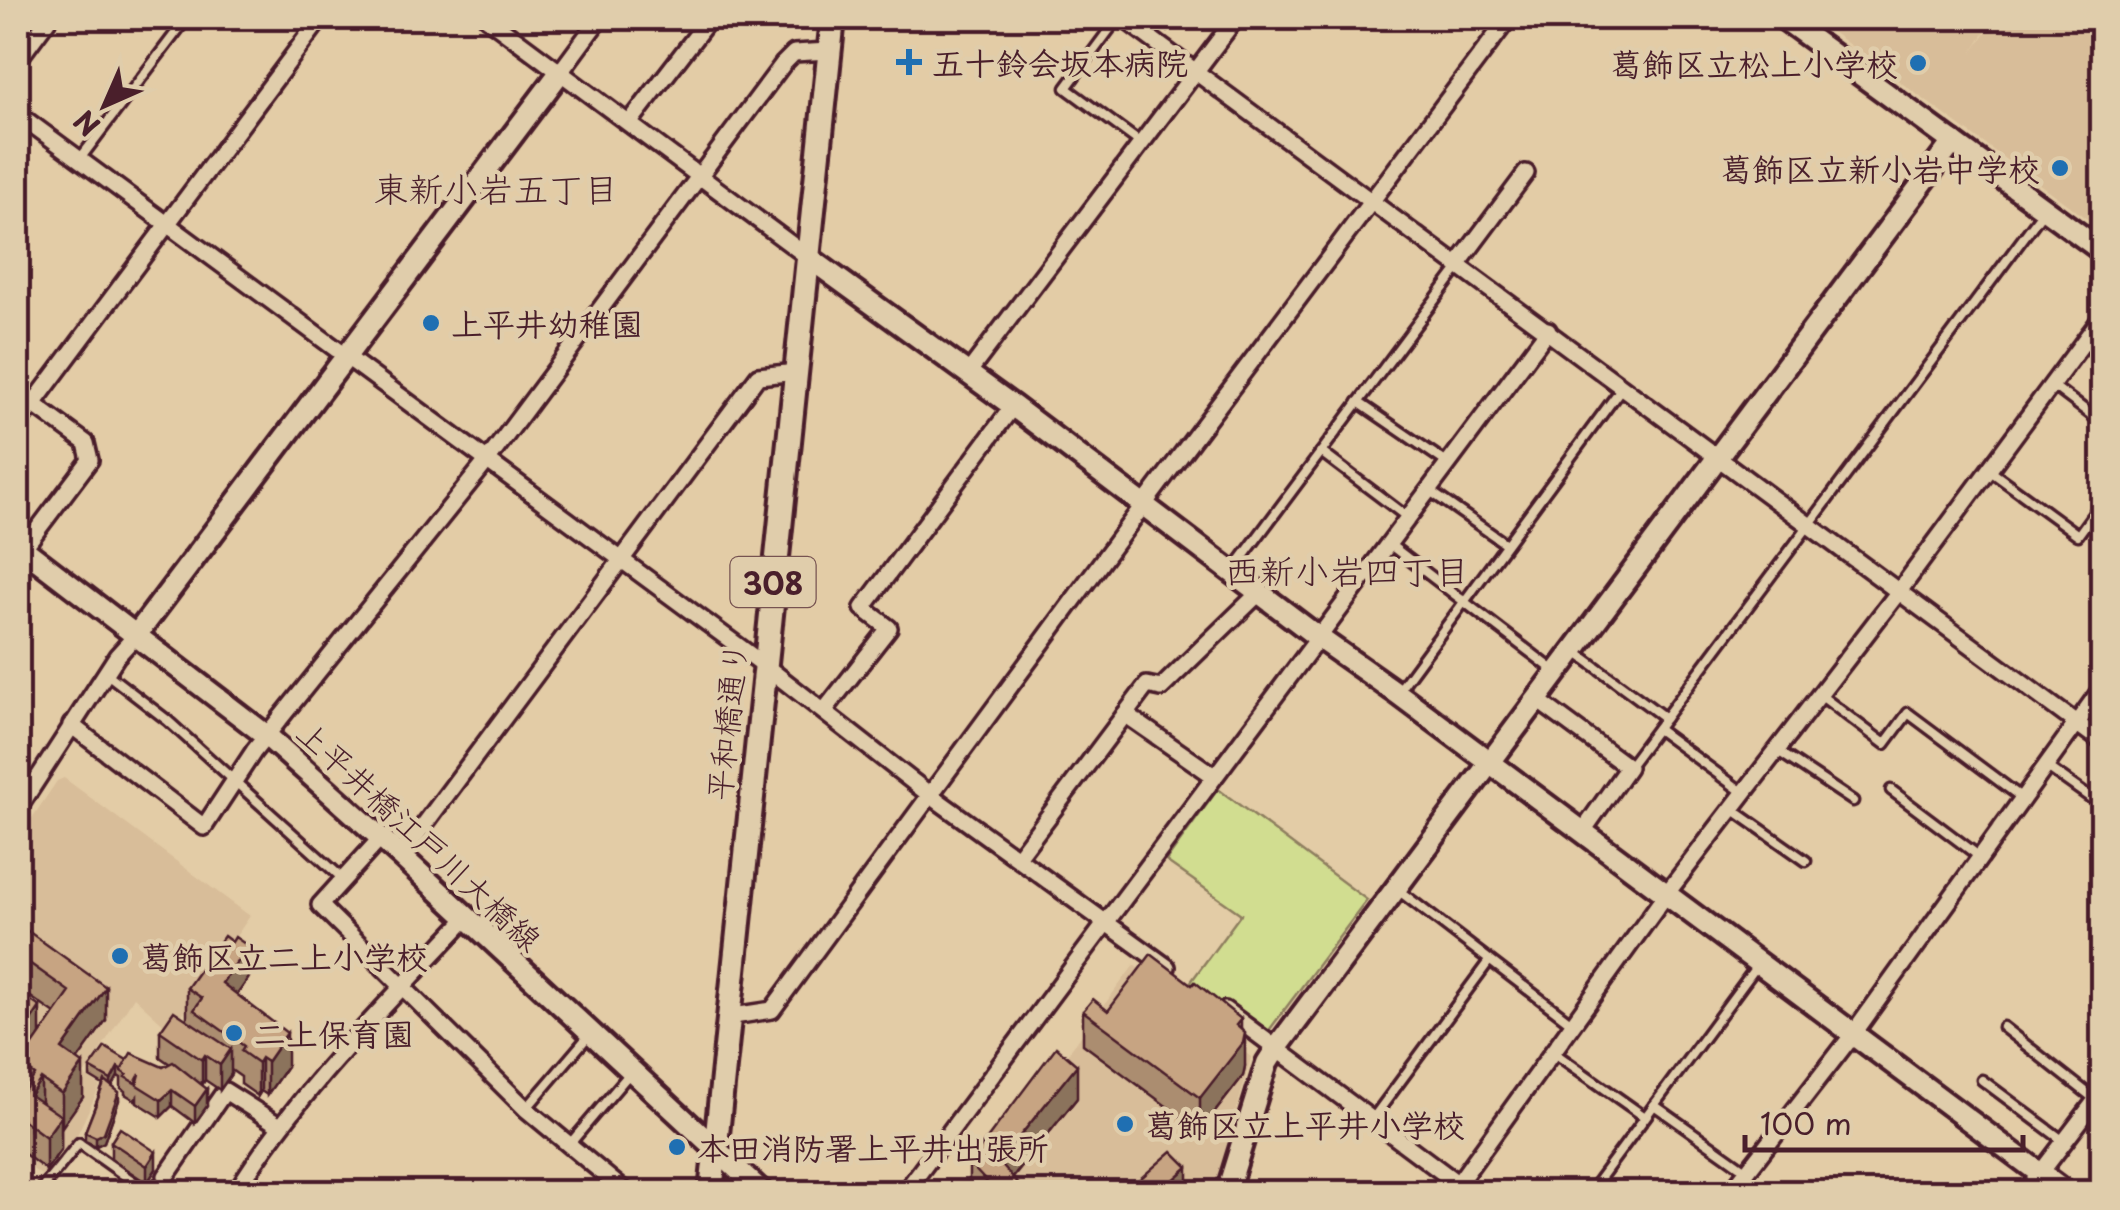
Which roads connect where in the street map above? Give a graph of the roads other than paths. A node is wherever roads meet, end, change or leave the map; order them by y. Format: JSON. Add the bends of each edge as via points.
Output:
{"nodes":[{"id":1,"x":49,"y":18,"type":"edge"},
{"id":2,"x":186,"y":18,"type":"edge"},
{"id":3,"x":321,"y":18,"type":"edge"},
{"id":4,"x":487,"y":18,"type":"edge"},
{"id":5,"x":600,"y":18,"type":"edge"},
{"id":6,"x":710,"y":18,"type":"edge"},
{"id":7,"x":833,"y":18,"type":"edge"},
{"id":8,"x":1120,"y":18,"type":"edge"},
{"id":9,"x":1236,"y":18,"type":"edge"},
{"id":10,"x":1509,"y":18,"type":"edge"},
{"id":11,"x":1783,"y":18,"type":"edge"},
{"id":12,"x":829,"y":52,"type":"junction"},
{"id":13,"x":18,"y":60,"type":"edge"},
{"id":14,"x":560,"y":71,"type":"junction"},
{"id":15,"x":1196,"y":72,"type":"junction"},
{"id":16,"x":18,"y":114,"type":"edge"},
{"id":17,"x":630,"y":122,"type":"junction"},
{"id":18,"x":1953,"y":142,"type":"junction"},
{"id":19,"x":1142,"y":144,"type":"junction"},
{"id":20,"x":79,"y":160,"type":"junction"},
{"id":21,"x":1526,"y":173,"type":"dead end"},
{"id":22,"x":700,"y":177,"type":"junction"},
{"id":23,"x":1372,"y":200,"type":"junction"},
{"id":24,"x":2045,"y":209,"type":"junction"},
{"id":25,"x":165,"y":225,"type":"junction"},
{"id":26,"x":2102,"y":251,"type":"edge"},
{"id":27,"x":808,"y":257,"type":"junction"},
{"id":28,"x":1459,"y":265,"type":"junction"},
{"id":29,"x":2102,"y":317,"type":"edge"},
{"id":30,"x":1548,"y":330,"type":"junction"},
{"id":31,"x":346,"y":357,"type":"junction"},
{"id":32,"x":797,"y":372,"type":"junction"},
{"id":33,"x":968,"y":373,"type":"junction"},
{"id":34,"x":2052,"y":385,"type":"junction"},
{"id":35,"x":1623,"y":386,"type":"junction"},
{"id":36,"x":18,"y":393,"type":"edge"},
{"id":37,"x":1358,"y":402,"type":"junction"},
{"id":38,"x":33,"y":404,"type":"junction"},
{"id":39,"x":1013,"y":406,"type":"junction"},
{"id":40,"x":2102,"y":423,"type":"edge"},
{"id":41,"x":18,"y":424,"type":"edge"},
{"id":42,"x":1320,"y":452,"type":"junction"},
{"id":43,"x":1718,"y":456,"type":"junction"},
{"id":44,"x":487,"y":461,"type":"junction"},
{"id":45,"x":1447,"y":463,"type":"junction"},
{"id":46,"x":1989,"y":470,"type":"junction"},
{"id":47,"x":1427,"y":489,"type":"junction"},
{"id":48,"x":2102,"y":502,"type":"edge"},
{"id":49,"x":1144,"y":505,"type":"junction"},
{"id":50,"x":1406,"y":517,"type":"junction"},
{"id":51,"x":1811,"y":525,"type":"junction"},
{"id":52,"x":1387,"y":542,"type":"junction"},
{"id":53,"x":1506,"y":544,"type":"junction"},
{"id":54,"x":20,"y":547,"type":"edge"},
{"id":55,"x":620,"y":560,"type":"junction"},
{"id":56,"x":1233,"y":570,"type":"junction"},
{"id":57,"x":1900,"y":590,"type":"junction"},
{"id":58,"x":1260,"y":591,"type":"junction"},
{"id":59,"x":1464,"y":600,"type":"junction"},
{"id":60,"x":137,"y":634,"type":"junction"},
{"id":61,"x":1319,"y":638,"type":"junction"},
{"id":62,"x":1572,"y":650,"type":"junction"},
{"id":63,"x":764,"y":665,"type":"junction"},
{"id":64,"x":1556,"y":672,"type":"junction"},
{"id":65,"x":106,"y":673,"type":"junction"},
{"id":66,"x":2102,"y":688,"type":"edge"},
{"id":67,"x":1398,"y":692,"type":"junction"},
{"id":68,"x":1820,"y":695,"type":"junction"},
{"id":69,"x":1536,"y":699,"type":"junction"},
{"id":70,"x":824,"y":712,"type":"junction"},
{"id":71,"x":1125,"y":714,"type":"junction"},
{"id":72,"x":1665,"y":718,"type":"junction"},
{"id":73,"x":2076,"y":722,"type":"junction"},
{"id":74,"x":71,"y":725,"type":"junction"},
{"id":75,"x":1657,"y":730,"type":"junction"},
{"id":76,"x":267,"y":736,"type":"junction"},
{"id":77,"x":2102,"y":742,"type":"edge"},
{"id":78,"x":1777,"y":750,"type":"junction"},
{"id":79,"x":1488,"y":763,"type":"junction"},
{"id":80,"x":2046,"y":766,"type":"junction"},
{"id":81,"x":1628,"y":767,"type":"junction"},
{"id":82,"x":1214,"y":776,"type":"junction"},
{"id":83,"x":235,"y":780,"type":"junction"},
{"id":84,"x":1892,"y":790,"type":"dead end"},
{"id":85,"x":1744,"y":793,"type":"junction"},
{"id":86,"x":930,"y":795,"type":"junction"},
{"id":87,"x":2022,"y":798,"type":"junction"},
{"id":88,"x":1853,"y":801,"type":"dead end"},
{"id":89,"x":2102,"y":806,"type":"edge"},
{"id":90,"x":18,"y":808,"type":"edge"},
{"id":91,"x":1732,"y":809,"type":"junction"},
{"id":92,"x":1582,"y":831,"type":"junction"},
{"id":93,"x":380,"y":839,"type":"junction"},
{"id":94,"x":401,"y":856,"type":"junction"},
{"id":95,"x":1980,"y":857,"type":"junction"},
{"id":96,"x":1018,"y":858,"type":"junction"},
{"id":97,"x":1806,"y":861,"type":"dead end"},
{"id":98,"x":344,"y":879,"type":"junction"},
{"id":99,"x":1396,"y":889,"type":"junction"},
{"id":100,"x":1667,"y":894,"type":"junction"},
{"id":101,"x":466,"y":919,"type":"junction"},
{"id":102,"x":1106,"y":922,"type":"junction"},
{"id":103,"x":1490,"y":961,"type":"junction"},
{"id":104,"x":1759,"y":962,"type":"junction"},
{"id":105,"x":1184,"y":980,"type":"edge"},
{"id":106,"x":404,"y":986,"type":"junction"},
{"id":107,"x":1214,"y":1002,"type":"edge"},
{"id":108,"x":727,"y":1016,"type":"junction"},
{"id":109,"x":1573,"y":1024,"type":"junction"},
{"id":110,"x":2003,"y":1027,"type":"dead end"},
{"id":111,"x":591,"y":1033,"type":"junction"},
{"id":112,"x":1854,"y":1033,"type":"junction"},
{"id":113,"x":1276,"y":1048,"type":"junction"},
{"id":114,"x":1553,"y":1052,"type":"junction"},
{"id":115,"x":632,"y":1070,"type":"junction"},
{"id":116,"x":1982,"y":1080,"type":"dead end"},
{"id":117,"x":2099,"y":1096,"type":"edge"},
{"id":118,"x":1654,"y":1105,"type":"junction"},
{"id":119,"x":526,"y":1109,"type":"junction"},
{"id":120,"x":1645,"y":1117,"type":"junction"},
{"id":121,"x":1371,"y":1121,"type":"junction"},
{"id":122,"x":280,"y":1126,"type":"junction"},
{"id":123,"x":2064,"y":1142,"type":"junction"},
{"id":124,"x":568,"y":1146,"type":"junction"},
{"id":125,"x":715,"y":1147,"type":"junction"},
{"id":126,"x":1747,"y":1172,"type":"junction"},
{"id":127,"x":2040,"y":1174,"type":"junction"},
{"id":128,"x":166,"y":1176,"type":"junction"},
{"id":129,"x":1460,"y":1190,"type":"edge"},
{"id":130,"x":39,"y":1192,"type":"edge"},
{"id":131,"x":172,"y":1192,"type":"edge"},
{"id":132,"x":236,"y":1192,"type":"edge"},
{"id":133,"x":626,"y":1192,"type":"edge"},
{"id":134,"x":711,"y":1192,"type":"edge"},
{"id":135,"x":762,"y":1192,"type":"edge"},
{"id":136,"x":904,"y":1192,"type":"edge"},
{"id":137,"x":1227,"y":1192,"type":"edge"},
{"id":138,"x":1590,"y":1192,"type":"edge"},
{"id":139,"x":1731,"y":1192,"type":"edge"},
{"id":140,"x":2026,"y":1192,"type":"edge"},
{"id":141,"x":2065,"y":1192,"type":"edge"}],
"edges":[{"from":1,"to":13,"type":"street"},
{"from":2,"to":20,"type":"lane"},
{"from":3,"to":25,"type":"street"},
{"from":4,"to":14,"type":"street"},
{"from":5,"to":14,"type":"street"},
{"from":6,"to":17,"type":"street"},
{"from":7,"to":12,"type":"main road","name":"平和橋通り","number":"308"},
{"from":8,"to":15,"type":"street"},
{"from":8,"to":19,"type":"lane","via":[[1066,88]]},
{"from":9,"to":15,"type":"street"},
{"from":10,"to":23,"type":"street"},
{"from":11,"to":18,"type":"street"},
{"from":12,"to":22,"type":"street","via":[[794,53]]},
{"from":12,"to":27,"type":"main road","name":"平和橋通り","number":"308"},
{"from":14,"to":17,"type":"street"},
{"from":14,"to":31,"type":"street"},
{"from":15,"to":19,"type":"street"},
{"from":15,"to":23,"type":"street"},
{"from":16,"to":20,"type":"street"},
{"from":17,"to":22,"type":"street"},
{"from":18,"to":24,"type":"street"},
{"from":18,"to":43,"type":"street"},
{"from":19,"to":33,"type":"street"},
{"from":20,"to":25,"type":"street"},
{"from":21,"to":28,"type":"street"},
{"from":22,"to":27,"type":"street"},
{"from":22,"to":44,"type":"street"},
{"from":23,"to":28,"type":"street"},
{"from":23,"to":49,"type":"street"},
{"from":24,"to":26,"type":"street"},
{"from":24,"to":51,"type":"lane"},
{"from":25,"to":31,"type":"street"},
{"from":25,"to":38,"type":"street"},
{"from":27,"to":32,"type":"main road","name":"平和橋通り","number":"308"},
{"from":27,"to":33,"type":"street"},
{"from":28,"to":30,"type":"street"},
{"from":28,"to":37,"type":"lane"},
{"from":29,"to":34,"type":"street"},
{"from":30,"to":35,"type":"street"},
{"from":30,"to":45,"type":"street"},
{"from":31,"to":44,"type":"street"},
{"from":31,"to":60,"type":"street"},
{"from":32,"to":55,"type":"street","via":[[758,376]]},
{"from":32,"to":63,"type":"main road","name":"平和橋通り","number":"308"},
{"from":33,"to":39,"type":"street"},
{"from":34,"to":40,"type":"lane"},
{"from":34,"to":46,"type":"street"},
{"from":35,"to":43,"type":"street"},
{"from":35,"to":53,"type":"lane"},
{"from":36,"to":38,"type":"street"},
{"from":37,"to":42,"type":"lane"},
{"from":37,"to":45,"type":"lane"},
{"from":38,"to":41,"type":"street"},
{"from":38,"to":54,"type":"street","via":[[86,443],[90,460]]},
{"from":39,"to":49,"type":"street"},
{"from":39,"to":70,"type":"street","via":[[863,608],[889,628]]},
{"from":42,"to":50,"type":"lane"},
{"from":42,"to":56,"type":"lane"},
{"from":43,"to":51,"type":"street"},
{"from":43,"to":62,"type":"street"},
{"from":44,"to":55,"type":"street"},
{"from":44,"to":76,"type":"street"},
{"from":45,"to":47,"type":"street"},
{"from":46,"to":48,"type":"lane","via":[[2078,536]]},
{"from":46,"to":57,"type":"street"},
{"from":47,"to":50,"type":"street"},
{"from":47,"to":53,"type":"lane"},
{"from":49,"to":56,"type":"street"},
{"from":49,"to":86,"type":"street"},
{"from":50,"to":52,"type":"street"},
{"from":51,"to":57,"type":"street"},
{"from":51,"to":72,"type":"lane"},
{"from":52,"to":59,"type":"lane"},
{"from":52,"to":61,"type":"street"},
{"from":53,"to":59,"type":"lane"},
{"from":54,"to":60,"type":"street","name":"上平井橋江戸川大橋線"},
{"from":55,"to":63,"type":"street"},
{"from":55,"to":94,"type":"street"},
{"from":56,"to":58,"type":"street"},
{"from":57,"to":68,"type":"street"},
{"from":57,"to":73,"type":"street"},
{"from":58,"to":61,"type":"street"},
{"from":58,"to":71,"type":"street","via":[[1161,688],[1147,686]]},
{"from":59,"to":64,"type":"lane"},
{"from":59,"to":67,"type":"lane"},
{"from":60,"to":65,"type":"street"},
{"from":60,"to":76,"type":"street","name":"上平井橋江戸川大橋線"},
{"from":61,"to":67,"type":"street"},
{"from":61,"to":82,"type":"street"},
{"from":62,"to":64,"type":"street"},
{"from":62,"to":72,"type":"lane"},
{"from":63,"to":70,"type":"street"},
{"from":63,"to":108,"type":"main road","name":"平和橋通り","number":"308"},
{"from":64,"to":69,"type":"street"},
{"from":65,"to":74,"type":"street"},
{"from":65,"to":83,"type":"lane"},
{"from":66,"to":73,"type":"street"},
{"from":67,"to":79,"type":"street"},
{"from":68,"to":78,"type":"street"},
{"from":68,"to":87,"type":"lane","via":[[1886,744],[1908,713]]},
{"from":69,"to":79,"type":"street"},
{"from":69,"to":81,"type":"street"},
{"from":70,"to":86,"type":"street"},
{"from":71,"to":82,"type":"street"},
{"from":71,"to":96,"type":"street"},
{"from":72,"to":75,"type":"lane"},
{"from":73,"to":77,"type":"street"},
{"from":73,"to":80,"type":"street"},
{"from":74,"to":83,"type":"street","via":[[204,827]]},
{"from":74,"to":90,"type":"street"},
{"from":75,"to":81,"type":"lane"},
{"from":75,"to":85,"type":"lane"},
{"from":76,"to":83,"type":"street"},
{"from":76,"to":93,"type":"street","name":"上平井橋江戸川大橋線"},
{"from":78,"to":85,"type":"street"},
{"from":78,"to":88,"type":"lane"},
{"from":79,"to":92,"type":"street"},
{"from":79,"to":99,"type":"street"},
{"from":80,"to":87,"type":"street"},
{"from":80,"to":89,"type":"lane"},
{"from":81,"to":92,"type":"street"},
{"from":82,"to":102,"type":"street"},
{"from":83,"to":98,"type":"lane"},
{"from":84,"to":95,"type":"lane"},
{"from":85,"to":91,"type":"street"},
{"from":86,"to":96,"type":"street"},
{"from":86,"to":108,"type":"street","via":[[772,1010]]},
{"from":87,"to":95,"type":"street"},
{"from":91,"to":97,"type":"lane"},
{"from":91,"to":100,"type":"street"},
{"from":92,"to":100,"type":"street"},
{"from":93,"to":94,"type":"street","name":"上平井橋江戸川大橋線"},
{"from":93,"to":98,"type":"street"},
{"from":94,"to":101,"type":"street","name":"上平井橋江戸川大橋線"},
{"from":95,"to":112,"type":"street"},
{"from":96,"to":102,"type":"street"},
{"from":98,"to":106,"type":"street","via":[[320,905]]},
{"from":99,"to":103,"type":"lane"},
{"from":99,"to":113,"type":"street"},
{"from":100,"to":104,"type":"street"},
{"from":100,"to":109,"type":"street"},
{"from":101,"to":106,"type":"street"},
{"from":101,"to":111,"type":"street","name":"上平井橋江戸川大橋線"},
{"from":102,"to":105,"type":"street"},
{"from":102,"to":136,"type":"street"},
{"from":103,"to":109,"type":"lane"},
{"from":103,"to":121,"type":"lane"},
{"from":104,"to":112,"type":"street"},
{"from":104,"to":118,"type":"lane"},
{"from":106,"to":119,"type":"street"},
{"from":106,"to":122,"type":"street"},
{"from":107,"to":113,"type":"street"},
{"from":108,"to":125,"type":"main road","name":"平和橋通り","number":"308"},
{"from":109,"to":114,"type":"street"},
{"from":110,"to":117,"type":"lane"},
{"from":111,"to":115,"type":"street","name":"上平井橋江戸川大橋線"},
{"from":111,"to":119,"type":"lane"},
{"from":112,"to":126,"type":"street"},
{"from":112,"to":127,"type":"street"},
{"from":113,"to":121,"type":"street"},
{"from":113,"to":137,"type":"street"},
{"from":114,"to":120,"type":"lane"},
{"from":114,"to":129,"type":"street"},
{"from":115,"to":124,"type":"lane"},
{"from":115,"to":125,"type":"street","name":"上平井橋江戸川大橋線"},
{"from":116,"to":123,"type":"lane"},
{"from":117,"to":123,"type":"street"},
{"from":118,"to":120,"type":"lane"},
{"from":118,"to":126,"type":"lane"},
{"from":119,"to":124,"type":"street"},
{"from":120,"to":138,"type":"lane"},
{"from":121,"to":129,"type":"street"},
{"from":122,"to":128,"type":"street","via":[[225,1091]]},
{"from":122,"to":132,"type":"street"},
{"from":123,"to":127,"type":"street"},
{"from":124,"to":133,"type":"street"},
{"from":125,"to":134,"type":"main road","name":"平和橋通り","number":"308"},
{"from":125,"to":135,"type":"street","name":"上平井橋江戸川大橋線"},
{"from":126,"to":139,"type":"street"},
{"from":127,"to":140,"type":"street"},
{"from":127,"to":141,"type":"street"},
{"from":128,"to":130,"type":"lane","via":[[148,1192],[79,1143]]},
{"from":128,"to":131,"type":"lane"}]}
